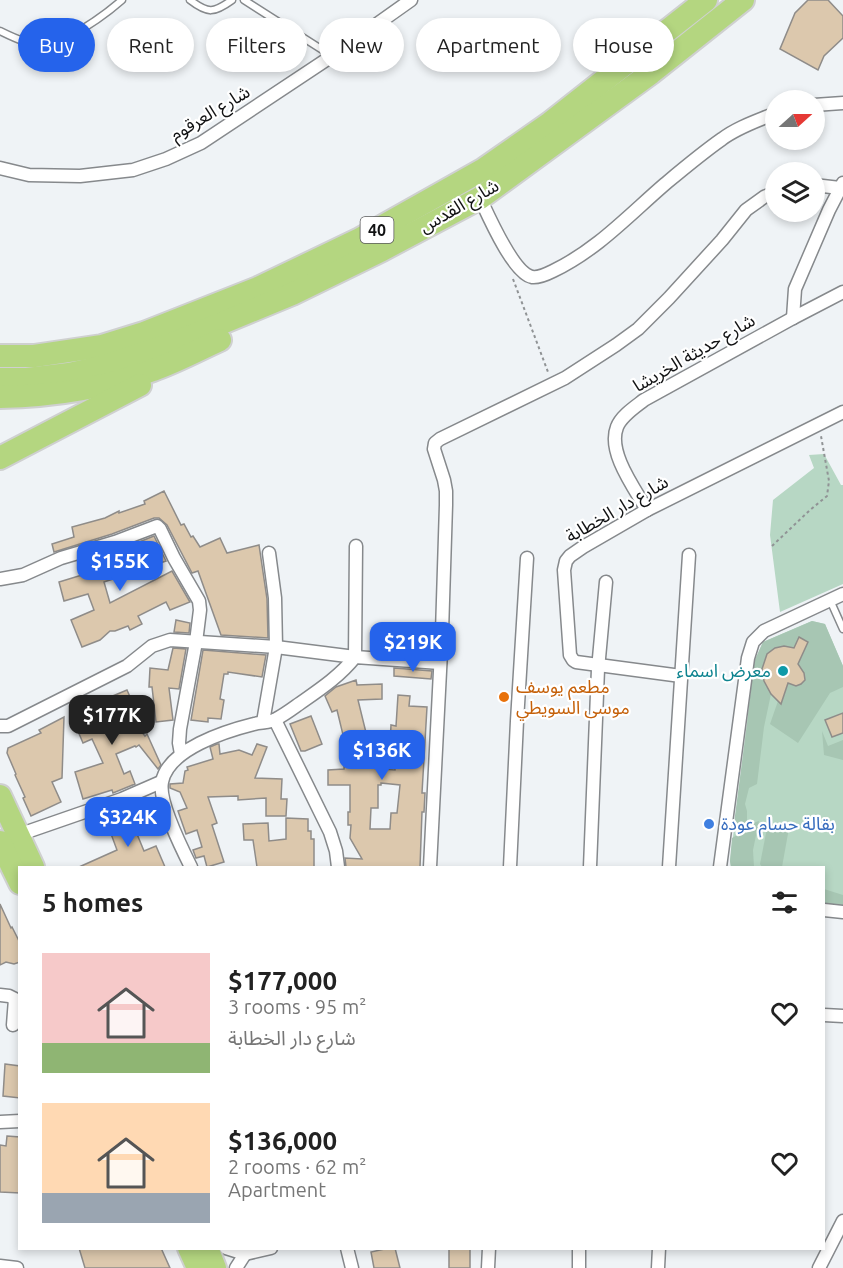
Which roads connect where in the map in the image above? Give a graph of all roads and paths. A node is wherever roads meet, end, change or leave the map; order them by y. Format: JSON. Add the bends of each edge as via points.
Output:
{"nodes":[{"id":1,"x":122,"y":0,"type":"edge"},
{"id":2,"x":190,"y":0,"type":"edge"},
{"id":3,"x":232,"y":0,"type":"edge"},
{"id":4,"x":244,"y":0,"type":"edge"},
{"id":5,"x":411,"y":0,"type":"edge"},
{"id":6,"x":706,"y":0,"type":"edge"},
{"id":7,"x":743,"y":0,"type":"edge"},
{"id":8,"x":386,"y":18,"type":"edge"},
{"id":9,"x":0,"y":32,"type":"edge"},
{"id":10,"x":319,"y":48,"type":"edge"},
{"id":11,"x":319,"y":65,"type":"edge"},
{"id":12,"x":843,"y":103,"type":"edge"},
{"id":13,"x":825,"y":104,"type":"edge"},
{"id":14,"x":765,"y":117,"type":"edge"},
{"id":15,"x":0,"y":168,"type":"edge"},
{"id":16,"x":825,"y":185,"type":"edge"},
{"id":17,"x":842,"y":186,"type":"edge"},
{"id":18,"x":765,"y":197,"type":"edge"},
{"id":19,"x":480,"y":198,"type":"junction"},
{"id":20,"x":511,"y":275,"type":"dead end"},
{"id":21,"x":843,"y":292,"type":"edge"},
{"id":22,"x":292,"y":294,"type":"junction"},
{"id":23,"x":793,"y":318,"type":"junction"},
{"id":24,"x":229,"y":335,"type":"junction"},
{"id":25,"x":0,"y":356,"type":"edge"},
{"id":26,"x":549,"y":374,"type":"dead end"},
{"id":27,"x":0,"y":379,"type":"edge"},
{"id":28,"x":0,"y":397,"type":"edge"},
{"id":29,"x":843,"y":412,"type":"edge"},
{"id":30,"x":819,"y":424,"type":"junction"},
{"id":31,"x":0,"y":458,"type":"edge"},
{"id":32,"x":647,"y":510,"type":"junction"},
{"id":33,"x":356,"y":546,"type":"dead end"},
{"id":34,"x":772,"y":546,"type":"dead end"},
{"id":35,"x":269,"y":553,"type":"dead end"},
{"id":36,"x":689,"y":555,"type":"dead end"},
{"id":37,"x":527,"y":558,"type":"dead end"},
{"id":38,"x":0,"y":579,"type":"edge"},
{"id":39,"x":606,"y":582,"type":"dead end"},
{"id":40,"x":843,"y":594,"type":"edge"},
{"id":41,"x":830,"y":600,"type":"junction"},
{"id":42,"x":843,"y":629,"type":"edge"},
{"id":43,"x":196,"y":642,"type":"junction"},
{"id":44,"x":276,"y":647,"type":"junction"},
{"id":45,"x":355,"y":657,"type":"junction"},
{"id":46,"x":441,"y":663,"type":"junction"},
{"id":47,"x":598,"y":665,"type":"junction"},
{"id":48,"x":681,"y":676,"type":"junction"},
{"id":49,"x":269,"y":721,"type":"junction"},
{"id":50,"x":4,"y":726,"type":"edge"},
{"id":51,"x":0,"y":737,"type":"edge"},
{"id":52,"x":181,"y":754,"type":"junction"},
{"id":53,"x":161,"y":782,"type":"junction"},
{"id":54,"x":0,"y":796,"type":"edge"},
{"id":55,"x":9,"y":839,"type":"edge"},
{"id":56,"x":32,"y":866,"type":"edge"},
{"id":57,"x":191,"y":866,"type":"edge"},
{"id":58,"x":338,"y":866,"type":"edge"},
{"id":59,"x":430,"y":866,"type":"edge"},
{"id":60,"x":510,"y":866,"type":"edge"},
{"id":61,"x":590,"y":866,"type":"edge"},
{"id":62,"x":669,"y":866,"type":"edge"},
{"id":63,"x":720,"y":866,"type":"edge"},
{"id":64,"x":18,"y":875,"type":"edge"},
{"id":65,"x":825,"y":910,"type":"edge"},
{"id":66,"x":843,"y":912,"type":"edge"},
{"id":67,"x":0,"y":995,"type":"edge"},
{"id":68,"x":825,"y":1015,"type":"edge"},
{"id":69,"x":843,"y":1016,"type":"edge"},
{"id":70,"x":13,"y":1025,"type":"dead end"},
{"id":71,"x":18,"y":1121,"type":"edge"},
{"id":72,"x":0,"y":1122,"type":"edge"},
{"id":73,"x":843,"y":1221,"type":"edge"},
{"id":74,"x":190,"y":1250,"type":"edge"},
{"id":75,"x":208,"y":1250,"type":"edge"},
{"id":76,"x":232,"y":1250,"type":"edge"},
{"id":77,"x":262,"y":1250,"type":"edge"},
{"id":78,"x":348,"y":1250,"type":"edge"},
{"id":79,"x":489,"y":1250,"type":"edge"},
{"id":80,"x":579,"y":1250,"type":"edge"},
{"id":81,"x":659,"y":1250,"type":"edge"},
{"id":82,"x":245,"y":1254,"type":"junction"},
{"id":83,"x":0,"y":1266,"type":"edge"},
{"id":84,"x":17,"y":1268,"type":"edge"},
{"id":85,"x":198,"y":1268,"type":"edge"},
{"id":86,"x":214,"y":1268,"type":"edge"},
{"id":87,"x":236,"y":1268,"type":"edge"},
{"id":88,"x":352,"y":1268,"type":"edge"},
{"id":89,"x":488,"y":1268,"type":"edge"},
{"id":90,"x":579,"y":1268,"type":"edge"},
{"id":91,"x":658,"y":1268,"type":"edge"},
{"id":92,"x":819,"y":1268,"type":"edge"}],
"edges":[{"from":1,"to":9,"type":"lane","via":[[54,46],[22,41]]},
{"from":2,"to":3,"type":"lane","via":[[206,11],[213,11]]},
{"from":4,"to":10,"type":"lane"},
{"from":5,"to":8,"type":"street","name":"شارع العرقوم"},
{"from":6,"to":25,"type":"highway","name":"شارع القدس","number":"40","via":[[484,170],[358,240],[258,288],[144,333],[102,346],[34,356]]},
{"from":7,"to":19,"type":"highway","name":"شارع القدس","number":"40"},
{"from":11,"to":15,"type":"street","name":"شارع العرقوم","via":[[201,143],[133,170],[80,176],[29,175]]},
{"from":12,"to":13,"type":"street"},
{"from":14,"to":19,"type":"street","via":[[723,138],[592,248],[542,276],[531,277],[516,265]]},
{"from":16,"to":17,"type":"street"},
{"from":17,"to":23,"type":"street","via":[[795,289]]},
{"from":18,"to":46,"type":"street","via":[[746,210],[669,298],[624,340],[565,378],[435,443],[446,491]]},
{"from":19,"to":22,"type":"highway","name":"شارع القدس","number":"40"},
{"from":20,"to":26,"type":"path"},
{"from":21,"to":23,"type":"street","name":"شارع حديثة الخريشا"},
{"from":22,"to":24,"type":"highway"},
{"from":22,"to":27,"type":"highway","name":"شارع القدس","number":"40","via":[[169,345],[106,366],[69,374]]},
{"from":23,"to":32,"type":"street","name":"شارع حديثة الخريشا","via":[[644,400],[626,414],[617,426],[615,444],[621,465]]},
{"from":24,"to":28,"type":"highway","via":[[153,370],[98,386]]},
{"from":24,"to":31,"type":"highway","via":[[184,363]]},
{"from":29,"to":30,"type":"street","name":"شارع دار الخطابة"},
{"from":30,"to":32,"type":"street","name":"شارع دار الخطابة"},
{"from":30,"to":34,"type":"path","via":[[829,481],[827,496]]},
{"from":32,"to":47,"type":"street","name":"شارع دار الخطابة","via":[[566,561],[570,655],[576,662]]},
{"from":33,"to":45,"type":"street"},
{"from":35,"to":44,"type":"street"},
{"from":36,"to":48,"type":"street"},
{"from":37,"to":60,"type":"street"},
{"from":38,"to":43,"type":"street","via":[[23,575],[157,526],[200,601]]},
{"from":39,"to":47,"type":"street"},
{"from":40,"to":41,"type":"street"},
{"from":41,"to":42,"type":"lane"},
{"from":41,"to":63,"type":"street","via":[[764,632],[753,642]]},
{"from":43,"to":44,"type":"street"},
{"from":43,"to":50,"type":"street","via":[[170,640],[152,645],[127,666]]},
{"from":43,"to":52,"type":"street","via":[[180,729]]},
{"from":44,"to":45,"type":"street"},
{"from":44,"to":49,"type":"street"},
{"from":45,"to":46,"type":"street"},
{"from":45,"to":49,"type":"street","via":[[339,675]]},
{"from":46,"to":59,"type":"street"},
{"from":47,"to":48,"type":"street","name":"شارع دار الخطابة"},
{"from":47,"to":61,"type":"street"},
{"from":48,"to":62,"type":"street"},
{"from":49,"to":52,"type":"street","via":[[241,727]]},
{"from":49,"to":58,"type":"street","via":[[330,832]]},
{"from":50,"to":51,"type":"street"},
{"from":52,"to":53,"type":"street","via":[[167,767]]},
{"from":53,"to":55,"type":"street"},
{"from":53,"to":57,"type":"street","via":[[162,797]]},
{"from":54,"to":55,"type":"highway"},
{"from":55,"to":56,"type":"highway"},
{"from":55,"to":64,"type":"highway"},
{"from":65,"to":66,"type":"street"},
{"from":67,"to":70,"type":"street","via":[[15,999]]},
{"from":68,"to":69,"type":"street"},
{"from":71,"to":72,"type":"street"},
{"from":73,"to":92,"type":"street"},
{"from":74,"to":85,"type":"highway"},
{"from":75,"to":86,"type":"highway"},
{"from":76,"to":82,"type":"street"},
{"from":77,"to":82,"type":"street"},
{"from":78,"to":88,"type":"street"},
{"from":79,"to":89,"type":"street"},
{"from":80,"to":90,"type":"street"},
{"from":81,"to":91,"type":"street"},
{"from":82,"to":87,"type":"street"},
{"from":83,"to":84,"type":"street"}]}
